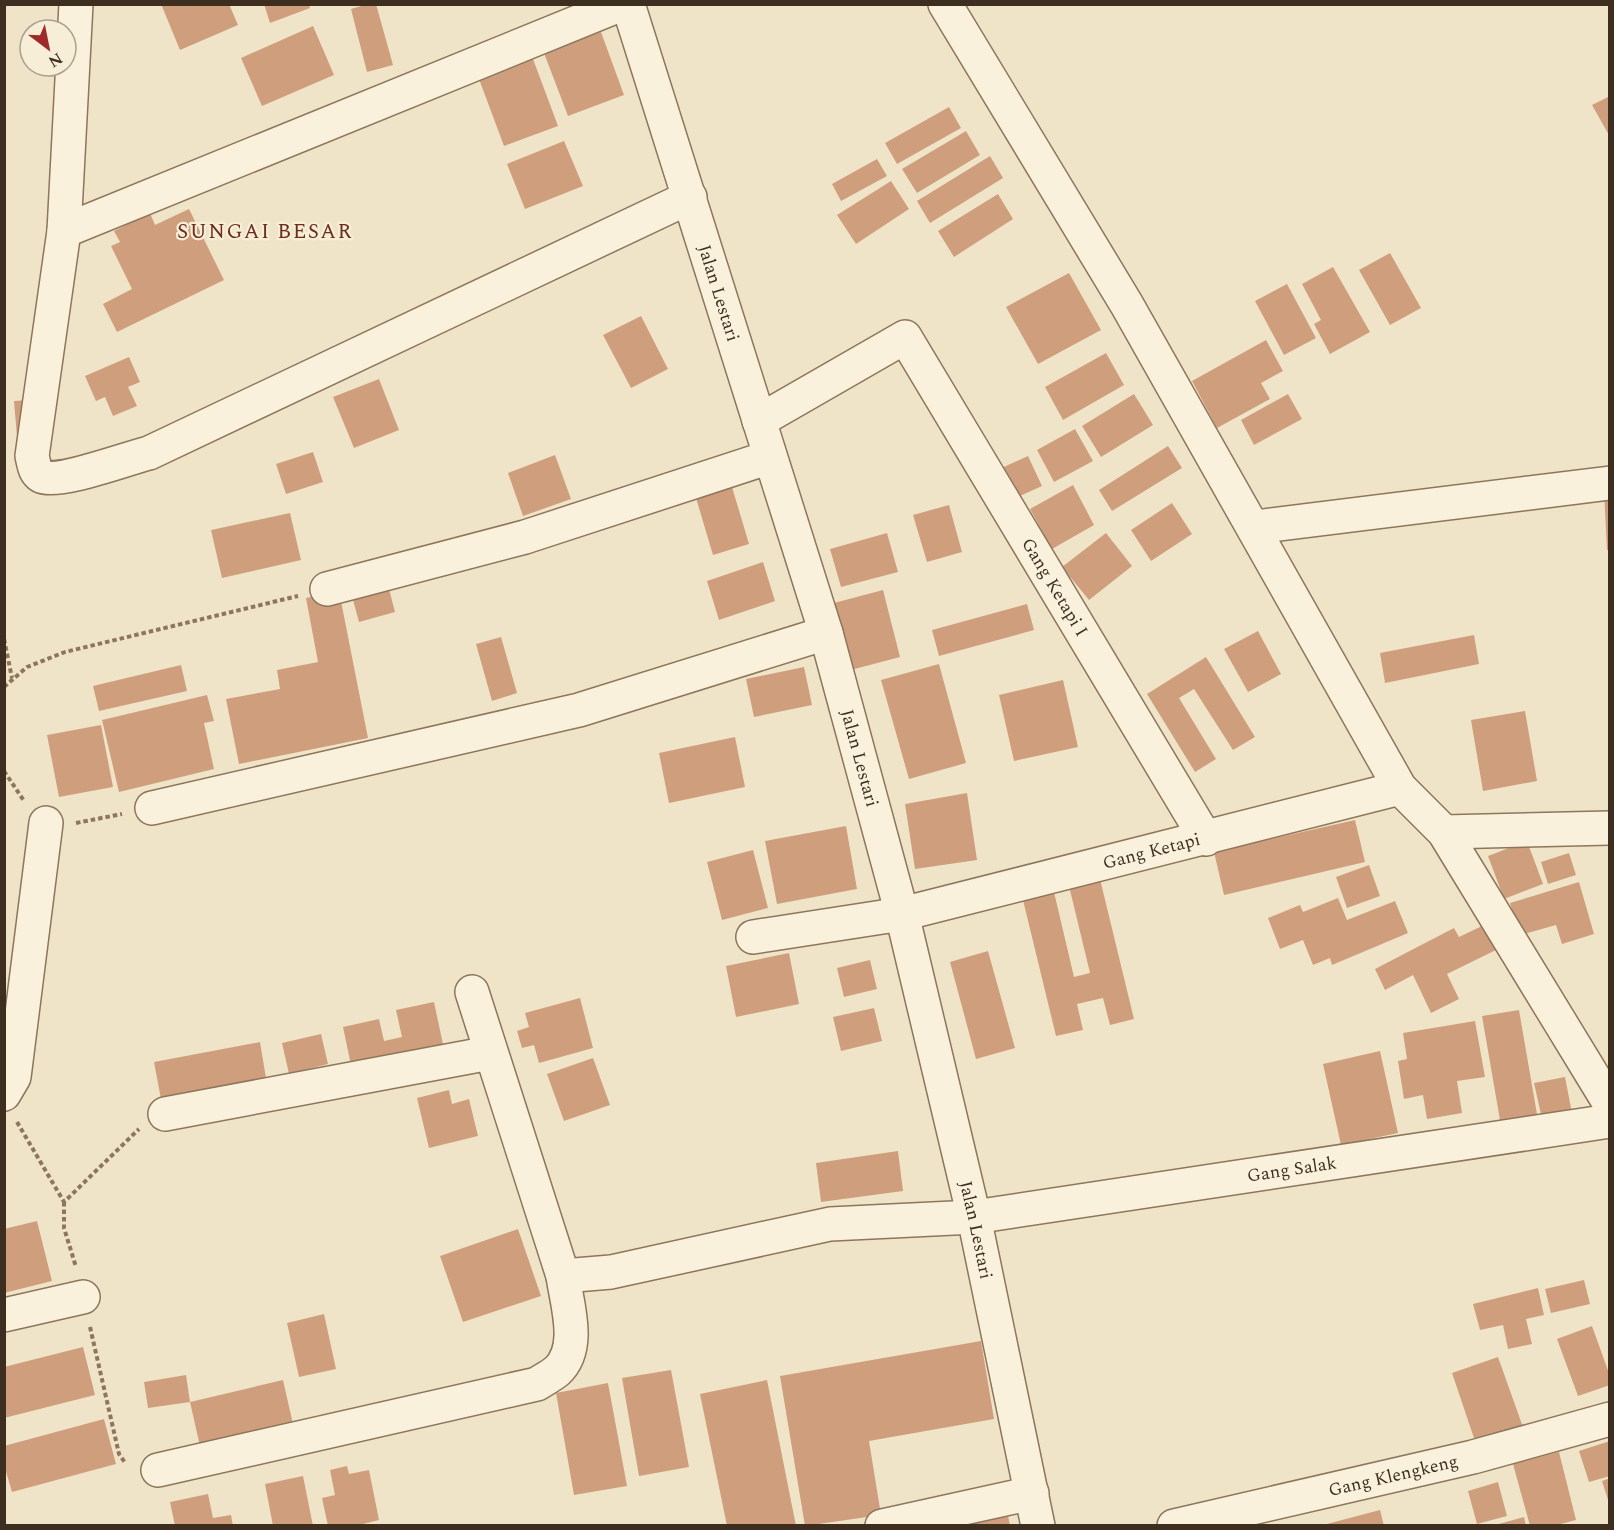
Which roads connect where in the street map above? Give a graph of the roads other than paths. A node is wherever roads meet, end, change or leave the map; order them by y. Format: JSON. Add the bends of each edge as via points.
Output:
{"nodes":[{"id":1,"x":76,"y":4,"type":"edge"},
{"id":2,"x":622,"y":4,"type":"edge"},
{"id":3,"x":628,"y":4,"type":"edge"},
{"id":4,"x":945,"y":4,"type":"edge"},
{"id":5,"x":690,"y":197,"type":"junction"},
{"id":6,"x":64,"y":231,"type":"junction"},
{"id":7,"x":759,"y":421,"type":"junction"},
{"id":8,"x":770,"y":457,"type":"junction"},
{"id":9,"x":1610,"y":483,"type":"edge"},
{"id":10,"x":1255,"y":527,"type":"junction"},
{"id":11,"x":327,"y":589,"type":"road end"},
{"id":12,"x":826,"y":633,"type":"junction"},
{"id":13,"x":1400,"y":788,"type":"junction"},
{"id":14,"x":152,"y":808,"type":"dead end"},
{"id":15,"x":46,"y":823,"type":"dead end"},
{"id":16,"x":1610,"y":828,"type":"edge"},
{"id":17,"x":1444,"y":832,"type":"junction"},
{"id":18,"x":1206,"y":838,"type":"junction"},
{"id":19,"x":902,"y":914,"type":"junction"},
{"id":20,"x":753,"y":938,"type":"dead end"},
{"id":21,"x":472,"y":992,"type":"dead end"},
{"id":22,"x":490,"y":1053,"type":"junction"},
{"id":23,"x":1610,"y":1104,"type":"edge"},
{"id":24,"x":10,"y":1108,"type":"edge"},
{"id":25,"x":165,"y":1114,"type":"road end"},
{"id":26,"x":1610,"y":1121,"type":"edge"},
{"id":27,"x":974,"y":1217,"type":"junction"},
{"id":28,"x":563,"y":1276,"type":"junction"},
{"id":29,"x":83,"y":1297,"type":"road end"},
{"id":30,"x":4,"y":1315,"type":"edge"},
{"id":31,"x":1610,"y":1419,"type":"edge"},
{"id":32,"x":158,"y":1470,"type":"road end"},
{"id":33,"x":1032,"y":1493,"type":"junction"},
{"id":34,"x":882,"y":1526,"type":"edge"},
{"id":35,"x":1038,"y":1526,"type":"edge"},
{"id":36,"x":1174,"y":1526,"type":"edge"}],
"edges":[{"from":1,"to":6,"type":"street"},
{"from":2,"to":6,"type":"street"},
{"from":3,"to":5,"type":"street","name":"Jalan Lestari"},
{"from":4,"to":10,"type":"street","via":[[1127,305]]},
{"from":5,"to":6,"type":"street","via":[[149,453],[62,479],[43,477],[35,471],[32,456]]},
{"from":5,"to":7,"type":"street","name":"Jalan Lestari"},
{"from":7,"to":8,"type":"street","name":"Jalan Lestari"},
{"from":7,"to":18,"type":"street","name":"Gang Ketapi I","via":[[904,337]]},
{"from":8,"to":11,"type":"street","via":[[525,537]]},
{"from":8,"to":12,"type":"street","name":"Jalan Lestari"},
{"from":9,"to":10,"type":"street"},
{"from":10,"to":13,"type":"street"},
{"from":12,"to":14,"type":"street","via":[[579,710]]},
{"from":12,"to":19,"type":"street","name":"Jalan Lestari"},
{"from":13,"to":17,"type":"street"},
{"from":13,"to":18,"type":"street","name":"Gang Ketapi"},
{"from":15,"to":24,"type":"street"},
{"from":16,"to":17,"type":"street"},
{"from":17,"to":23,"type":"street"},
{"from":18,"to":19,"type":"street","name":"Gang Ketapi"},
{"from":19,"to":20,"type":"street","name":"Gang Ketapi"},
{"from":19,"to":27,"type":"street","name":"Jalan Lestari"},
{"from":21,"to":22,"type":"street"},
{"from":22,"to":25,"type":"street"},
{"from":22,"to":28,"type":"street"},
{"from":26,"to":27,"type":"street","name":"Gang Salak"},
{"from":27,"to":28,"type":"street","name":"Gang Salak","via":[[830,1224],[696,1256],[611,1272]]},
{"from":27,"to":33,"type":"street","name":"Jalan Lestari"},
{"from":28,"to":32,"type":"street","via":[[571,1340],[567,1358],[557,1371],[537,1384]]},
{"from":29,"to":30,"type":"street"},
{"from":31,"to":36,"type":"street","name":"Gang Klengkeng","via":[[1473,1457]]},
{"from":33,"to":34,"type":"street"},
{"from":33,"to":35,"type":"street","name":"Jalan Lestari"}]}
